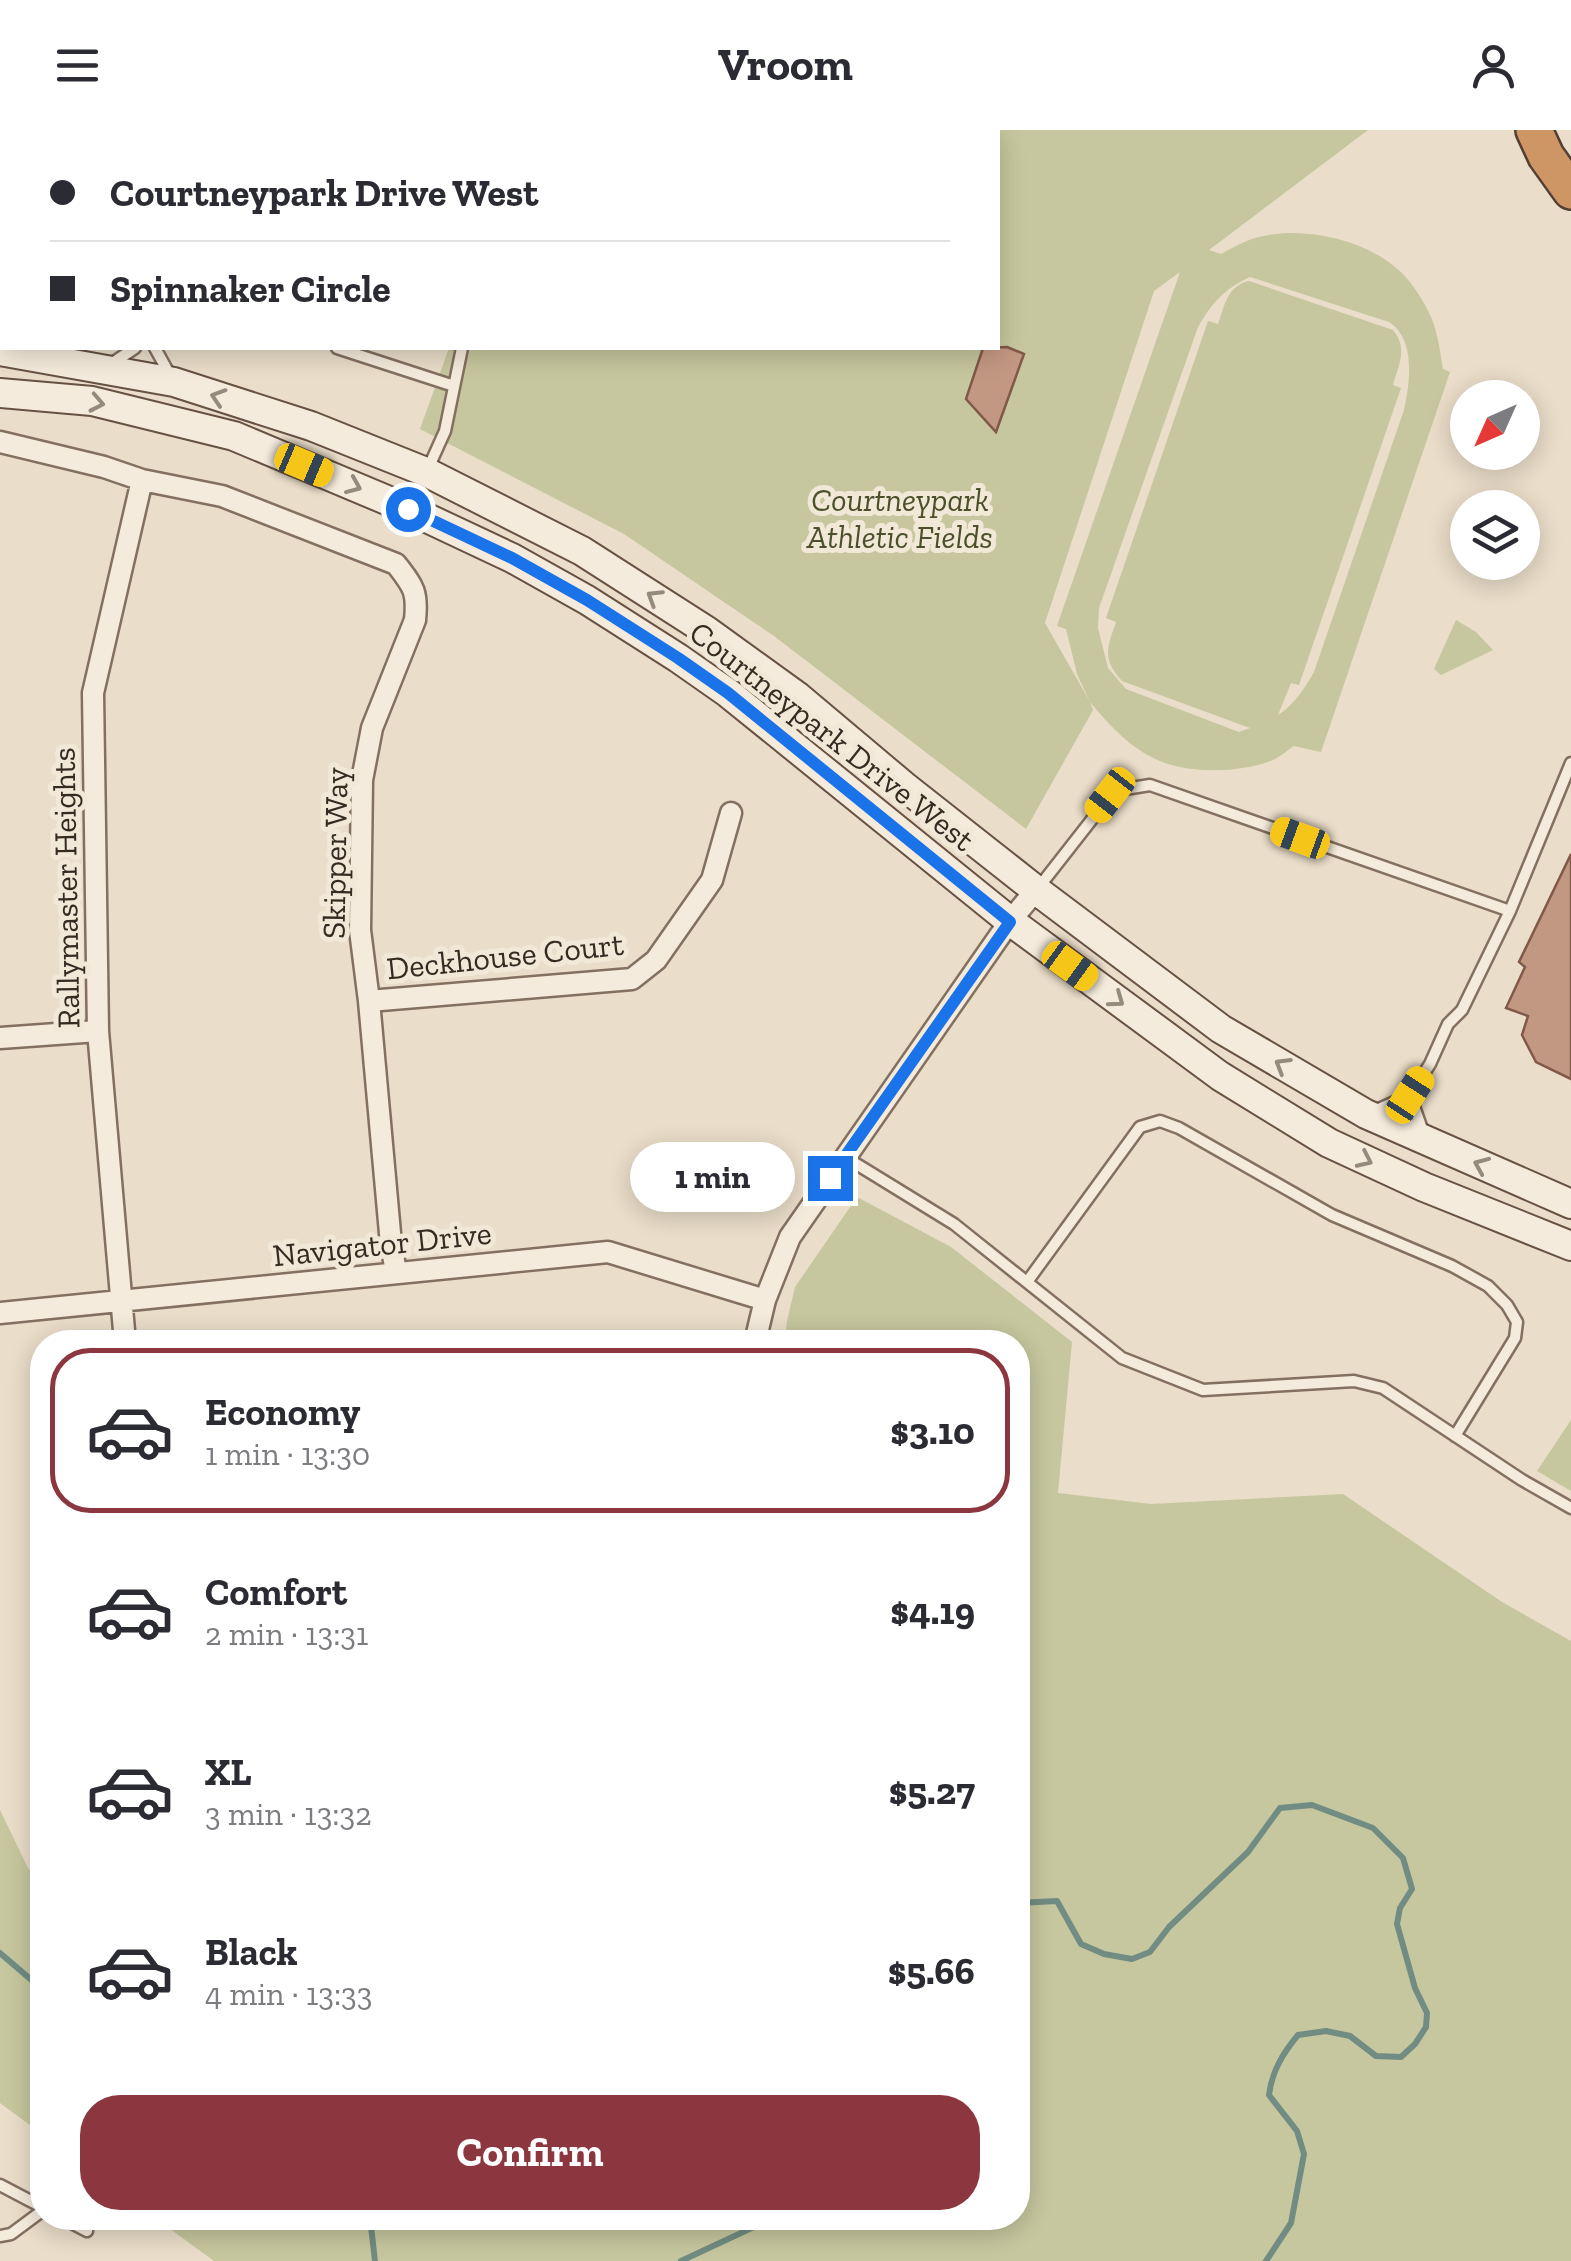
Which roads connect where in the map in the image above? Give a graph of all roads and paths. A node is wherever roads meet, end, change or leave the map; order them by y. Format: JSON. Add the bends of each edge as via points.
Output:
{"nodes":[{"id":1,"x":1534,"y":130,"type":"edge"},
{"id":2,"x":1571,"y":192,"type":"edge"},
{"id":3,"x":132,"y":350,"type":"edge"},
{"id":4,"x":156,"y":350,"type":"edge"},
{"id":5,"x":343,"y":350,"type":"edge"},
{"id":6,"x":462,"y":350,"type":"edge"},
{"id":7,"x":0,"y":351,"type":"edge"},
{"id":8,"x":103,"y":370,"type":"junction"},
{"id":9,"x":174,"y":382,"type":"junction"},
{"id":10,"x":454,"y":386,"type":"junction"},
{"id":11,"x":0,"y":393,"type":"edge"},
{"id":12,"x":0,"y":442,"type":"edge"},
{"id":13,"x":426,"y":472,"type":"junction"},
{"id":14,"x":142,"y":480,"type":"junction"},
{"id":15,"x":408,"y":509,"type":"junction"},
{"id":16,"x":1571,"y":763,"type":"edge"},
{"id":17,"x":730,"y":813,"type":"dead end"},
{"id":18,"x":1036,"y":890,"type":"junction"},
{"id":19,"x":1510,"y":911,"type":"junction"},
{"id":20,"x":1010,"y":922,"type":"junction"},
{"id":21,"x":369,"y":1001,"type":"junction"},
{"id":22,"x":98,"y":1030,"type":"junction"},
{"id":23,"x":0,"y":1038,"type":"edge"},
{"id":24,"x":1410,"y":1095,"type":"junction"},
{"id":25,"x":1366,"y":1114,"type":"junction"},
{"id":26,"x":1427,"y":1142,"type":"junction"},
{"id":27,"x":844,"y":1157,"type":"junction"},
{"id":28,"x":1571,"y":1204,"type":"edge"},
{"id":29,"x":1571,"y":1246,"type":"edge"},
{"id":30,"x":396,"y":1272,"type":"junction"},
{"id":31,"x":1027,"y":1282,"type":"junction"},
{"id":32,"x":765,"y":1300,"type":"junction"},
{"id":33,"x":122,"y":1301,"type":"junction"},
{"id":34,"x":0,"y":1313,"type":"edge"},
{"id":35,"x":124,"y":1330,"type":"edge"},
{"id":36,"x":758,"y":1330,"type":"edge"},
{"id":37,"x":1454,"y":1436,"type":"junction"},
{"id":38,"x":1571,"y":1508,"type":"edge"},
{"id":39,"x":0,"y":2185,"type":"edge"},
{"id":40,"x":30,"y":2202,"type":"edge"},
{"id":41,"x":30,"y":2219,"type":"edge"},
{"id":42,"x":0,"y":2236,"type":"edge"}],
"edges":[{"from":1,"to":2,"type":"highway"},
{"from":3,"to":8,"type":"lane"},
{"from":4,"to":9,"type":"lane"},
{"from":5,"to":10,"type":"lane"},
{"from":6,"to":10,"type":"lane"},
{"from":7,"to":8,"type":"main road","name":"Courtneypark Drive West"},
{"from":8,"to":9,"type":"main road","name":"Courtneypark Drive West"},
{"from":13,"to":9,"type":"main road","name":"Courtneypark Drive West","one_way":true},
{"from":10,"to":13,"type":"lane","via":[[445,431]]},
{"from":11,"to":15,"type":"main road","name":"Courtneypark Drive West","one_way":true,"via":[[92,401],[234,436]]},
{"from":12,"to":14,"type":"street","name":"Skipper Way"},
{"from":13,"to":15,"type":"main road"},
{"from":18,"to":13,"type":"main road","name":"Courtneypark Drive West","one_way":true,"via":[[707,631],[582,551]]},
{"from":14,"to":21,"type":"street","name":"Skipper Way","via":[[222,496],[396,564],[414,587],[415,620],[372,728],[362,780],[360,930]]},
{"from":14,"to":22,"type":"street","name":"Rallymaster Heights","via":[[93,693]]},
{"from":15,"to":20,"type":"main road","name":"Courtneypark Drive West","via":[[512,558],[678,658]]},
{"from":16,"to":19,"type":"lane"},
{"from":17,"to":21,"type":"street","name":"Deckhouse Court","via":[[712,880],[656,960],[632,978]]},
{"from":18,"to":19,"type":"lane","via":[[1110,795],[1150,786]]},
{"from":18,"to":20,"type":"street"},
{"from":25,"to":18,"type":"main road","name":"Courtneypark Drive West","one_way":true,"via":[[1221,1028]]},
{"from":19,"to":24,"type":"lane","via":[[1462,1010]]},
{"from":20,"to":27,"type":"street"},
{"from":20,"to":29,"type":"main road","name":"Courtneypark Drive West","one_way":true,"via":[[1220,1076],[1329,1143]]},
{"from":21,"to":30,"type":"street","name":"Skipper Way"},
{"from":22,"to":23,"type":"street"},
{"from":22,"to":33,"type":"street","name":"Rallymaster Heights"},
{"from":24,"to":25,"type":"lane"},
{"from":24,"to":26,"type":"lane"},
{"from":25,"to":26,"type":"main road","name":"Courtneypark Drive West"},
{"from":28,"to":26,"type":"main road","name":"Courtneypark Drive West","one_way":true},
{"from":27,"to":31,"type":"lane","via":[[954,1224]]},
{"from":27,"to":32,"type":"street","via":[[790,1236]]},
{"from":30,"to":32,"type":"street","name":"Navigator Drive","via":[[608,1252]]},
{"from":30,"to":33,"type":"street","name":"Navigator Drive"},
{"from":31,"to":37,"type":"lane","via":[[1122,1358],[1203,1390],[1354,1381],[1383,1388]]},
{"from":31,"to":37,"type":"lane","via":[[1140,1127],[1160,1121],[1332,1215],[1452,1266],[1507,1305],[1517,1322],[1515,1338]]},
{"from":32,"to":36,"type":"street"},
{"from":33,"to":34,"type":"street","name":"Navigator Drive"},
{"from":33,"to":35,"type":"street","name":"Rallymaster Heights"},
{"from":37,"to":38,"type":"lane"},
{"from":39,"to":40,"type":"lane"},
{"from":41,"to":42,"type":"lane"}]}
